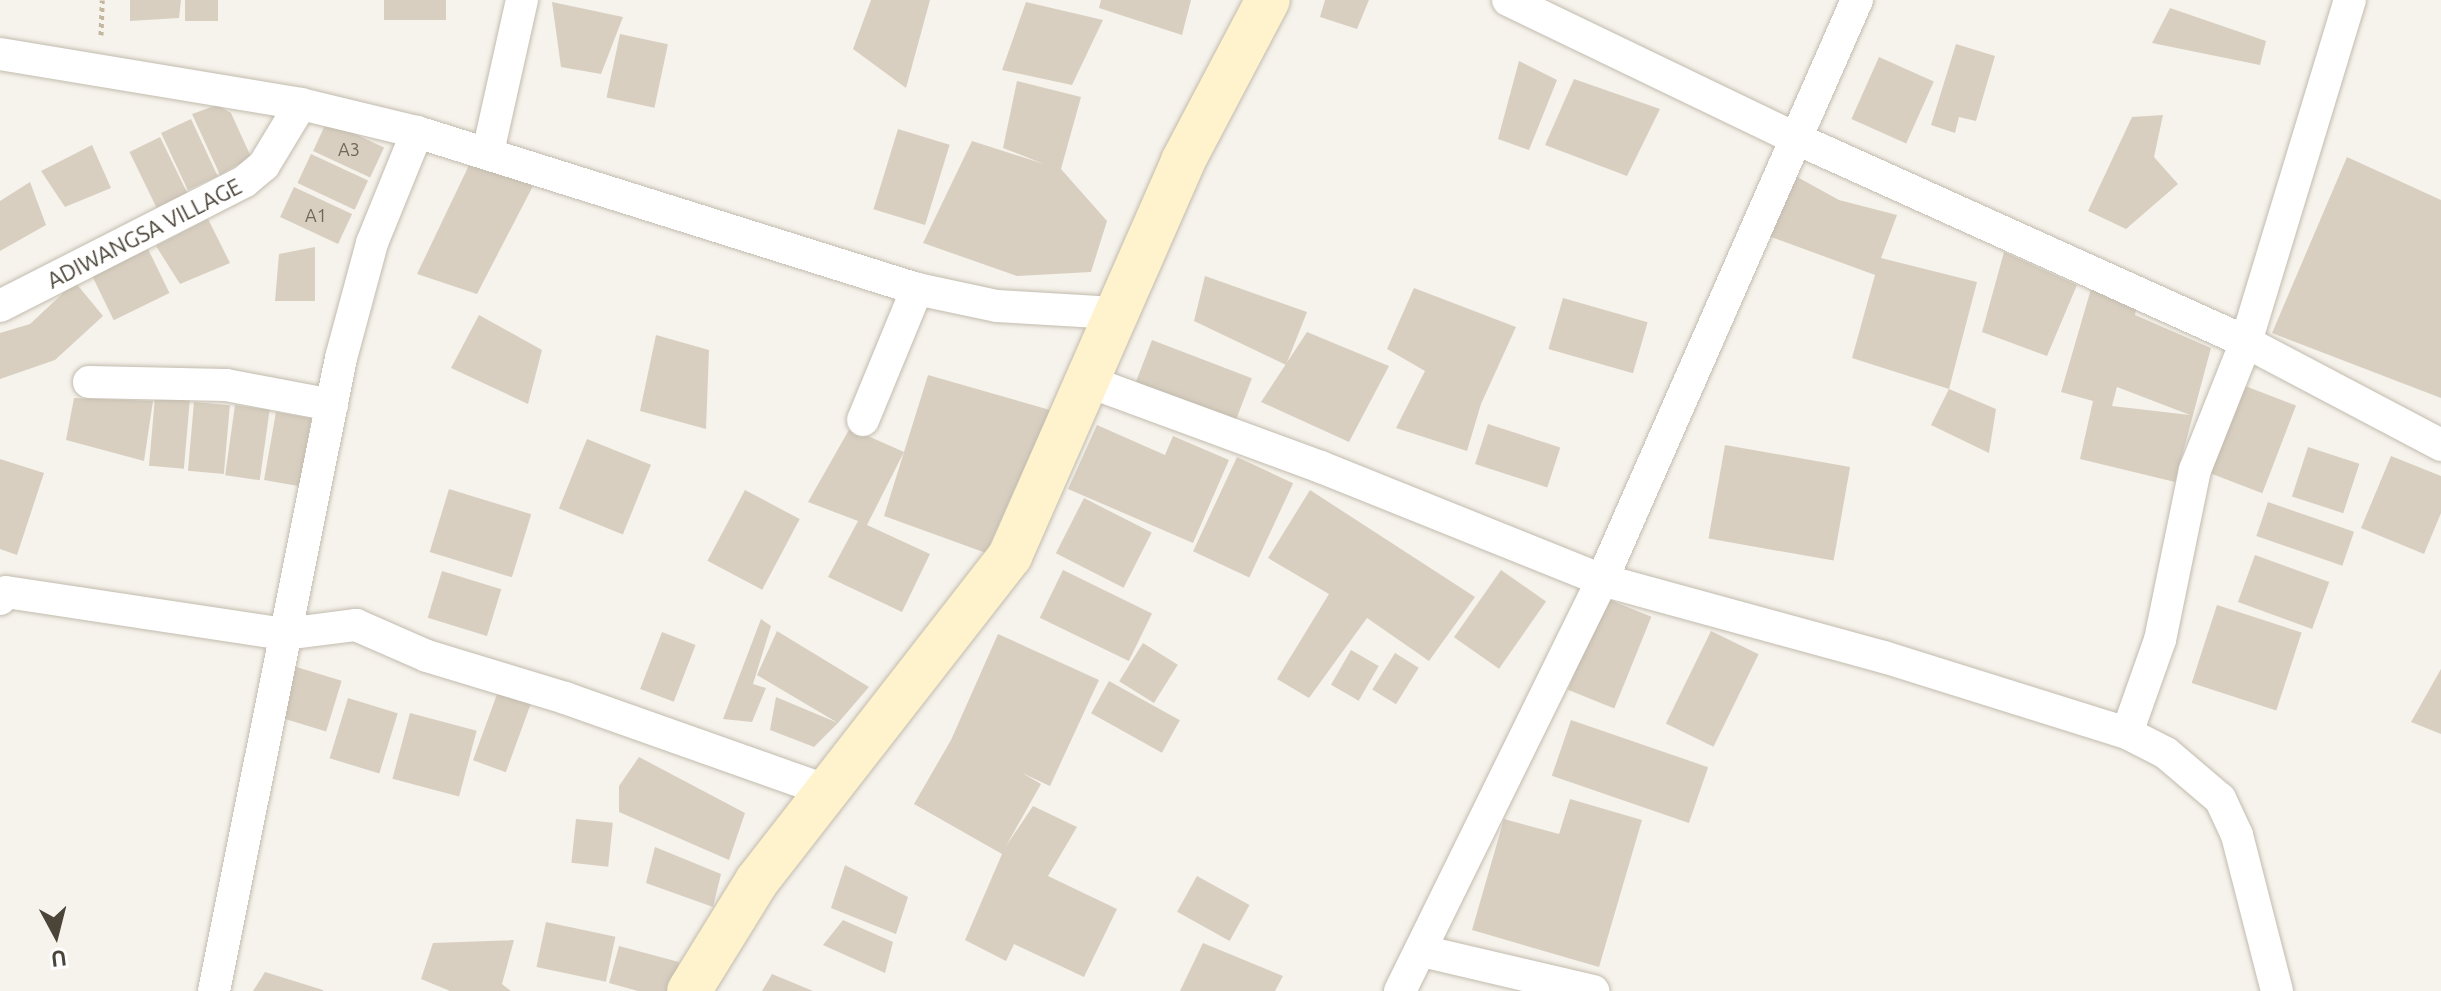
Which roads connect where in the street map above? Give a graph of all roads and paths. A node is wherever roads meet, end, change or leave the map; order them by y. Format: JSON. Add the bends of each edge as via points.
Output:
{"nodes":[{"id":1,"x":522,"y":0,"type":"edge"},
{"id":2,"x":1268,"y":0,"type":"edge"},
{"id":3,"x":1508,"y":0,"type":"edge"},
{"id":4,"x":1857,"y":0,"type":"edge"},
{"id":5,"x":2350,"y":0,"type":"edge"},
{"id":6,"x":0,"y":54,"type":"edge"},
{"id":7,"x":301,"y":104,"type":"junction"},
{"id":8,"x":417,"y":132,"type":"junction"},
{"id":9,"x":1797,"y":139,"type":"junction"},
{"id":10,"x":488,"y":152,"type":"junction"},
{"id":11,"x":917,"y":289,"type":"junction"},
{"id":12,"x":0,"y":306,"type":"edge"},
{"id":13,"x":1115,"y":313,"type":"junction"},
{"id":14,"x":2246,"y":342,"type":"junction"},
{"id":15,"x":1087,"y":381,"type":"junction"},
{"id":16,"x":89,"y":382,"type":"dead end"},
{"id":17,"x":332,"y":405,"type":"junction"},
{"id":18,"x":863,"y":420,"type":"dead end"},
{"id":19,"x":2441,"y":445,"type":"edge"},
{"id":20,"x":1602,"y":580,"type":"junction"},
{"id":21,"x":2,"y":591,"type":"edge"},
{"id":22,"x":285,"y":634,"type":"junction"},
{"id":23,"x":2127,"y":733,"type":"junction"},
{"id":24,"x":827,"y":791,"type":"junction"},
{"id":25,"x":1422,"y":951,"type":"junction"},
{"id":26,"x":214,"y":991,"type":"edge"},
{"id":27,"x":689,"y":991,"type":"edge"},
{"id":28,"x":1400,"y":991,"type":"edge"},
{"id":29,"x":1593,"y":991,"type":"edge"},
{"id":30,"x":2277,"y":991,"type":"edge"}],
"edges":[{"from":1,"to":10,"type":"street"},
{"from":2,"to":13,"type":"street","via":[[1183,161]]},
{"from":3,"to":9,"type":"street"},
{"from":4,"to":9,"type":"street"},
{"from":5,"to":14,"type":"street"},
{"from":6,"to":7,"type":"street"},
{"from":7,"to":8,"type":"street"},
{"from":7,"to":12,"type":"street","name":"ADIWANGSA VILLAGE","via":[[264,165],[245,181]]},
{"from":8,"to":10,"type":"street"},
{"from":8,"to":17,"type":"street","via":[[372,243]]},
{"from":9,"to":14,"type":"street"},
{"from":9,"to":20,"type":"street"},
{"from":10,"to":11,"type":"street"},
{"from":11,"to":13,"type":"street","via":[[997,306]]},
{"from":11,"to":18,"type":"street"},
{"from":13,"to":15,"type":"street"},
{"from":14,"to":19,"type":"street"},
{"from":14,"to":23,"type":"street","via":[[2195,470],[2160,640]]},
{"from":15,"to":20,"type":"street","via":[[1321,467]]},
{"from":15,"to":24,"type":"street","via":[[1010,556]]},
{"from":16,"to":17,"type":"street","via":[[226,385]]},
{"from":17,"to":22,"type":"street"},
{"from":20,"to":23,"type":"street","via":[[1884,657]]},
{"from":20,"to":25,"type":"street"},
{"from":21,"to":22,"type":"street"},
{"from":22,"to":24,"type":"street","via":[[356,625],[427,656],[565,698]]},
{"from":22,"to":26,"type":"street"},
{"from":23,"to":30,"type":"street","via":[[2166,753],[2220,799],[2237,835]]},
{"from":24,"to":27,"type":"street","via":[[757,881]]},
{"from":25,"to":28,"type":"street"},
{"from":25,"to":29,"type":"street"}]}
